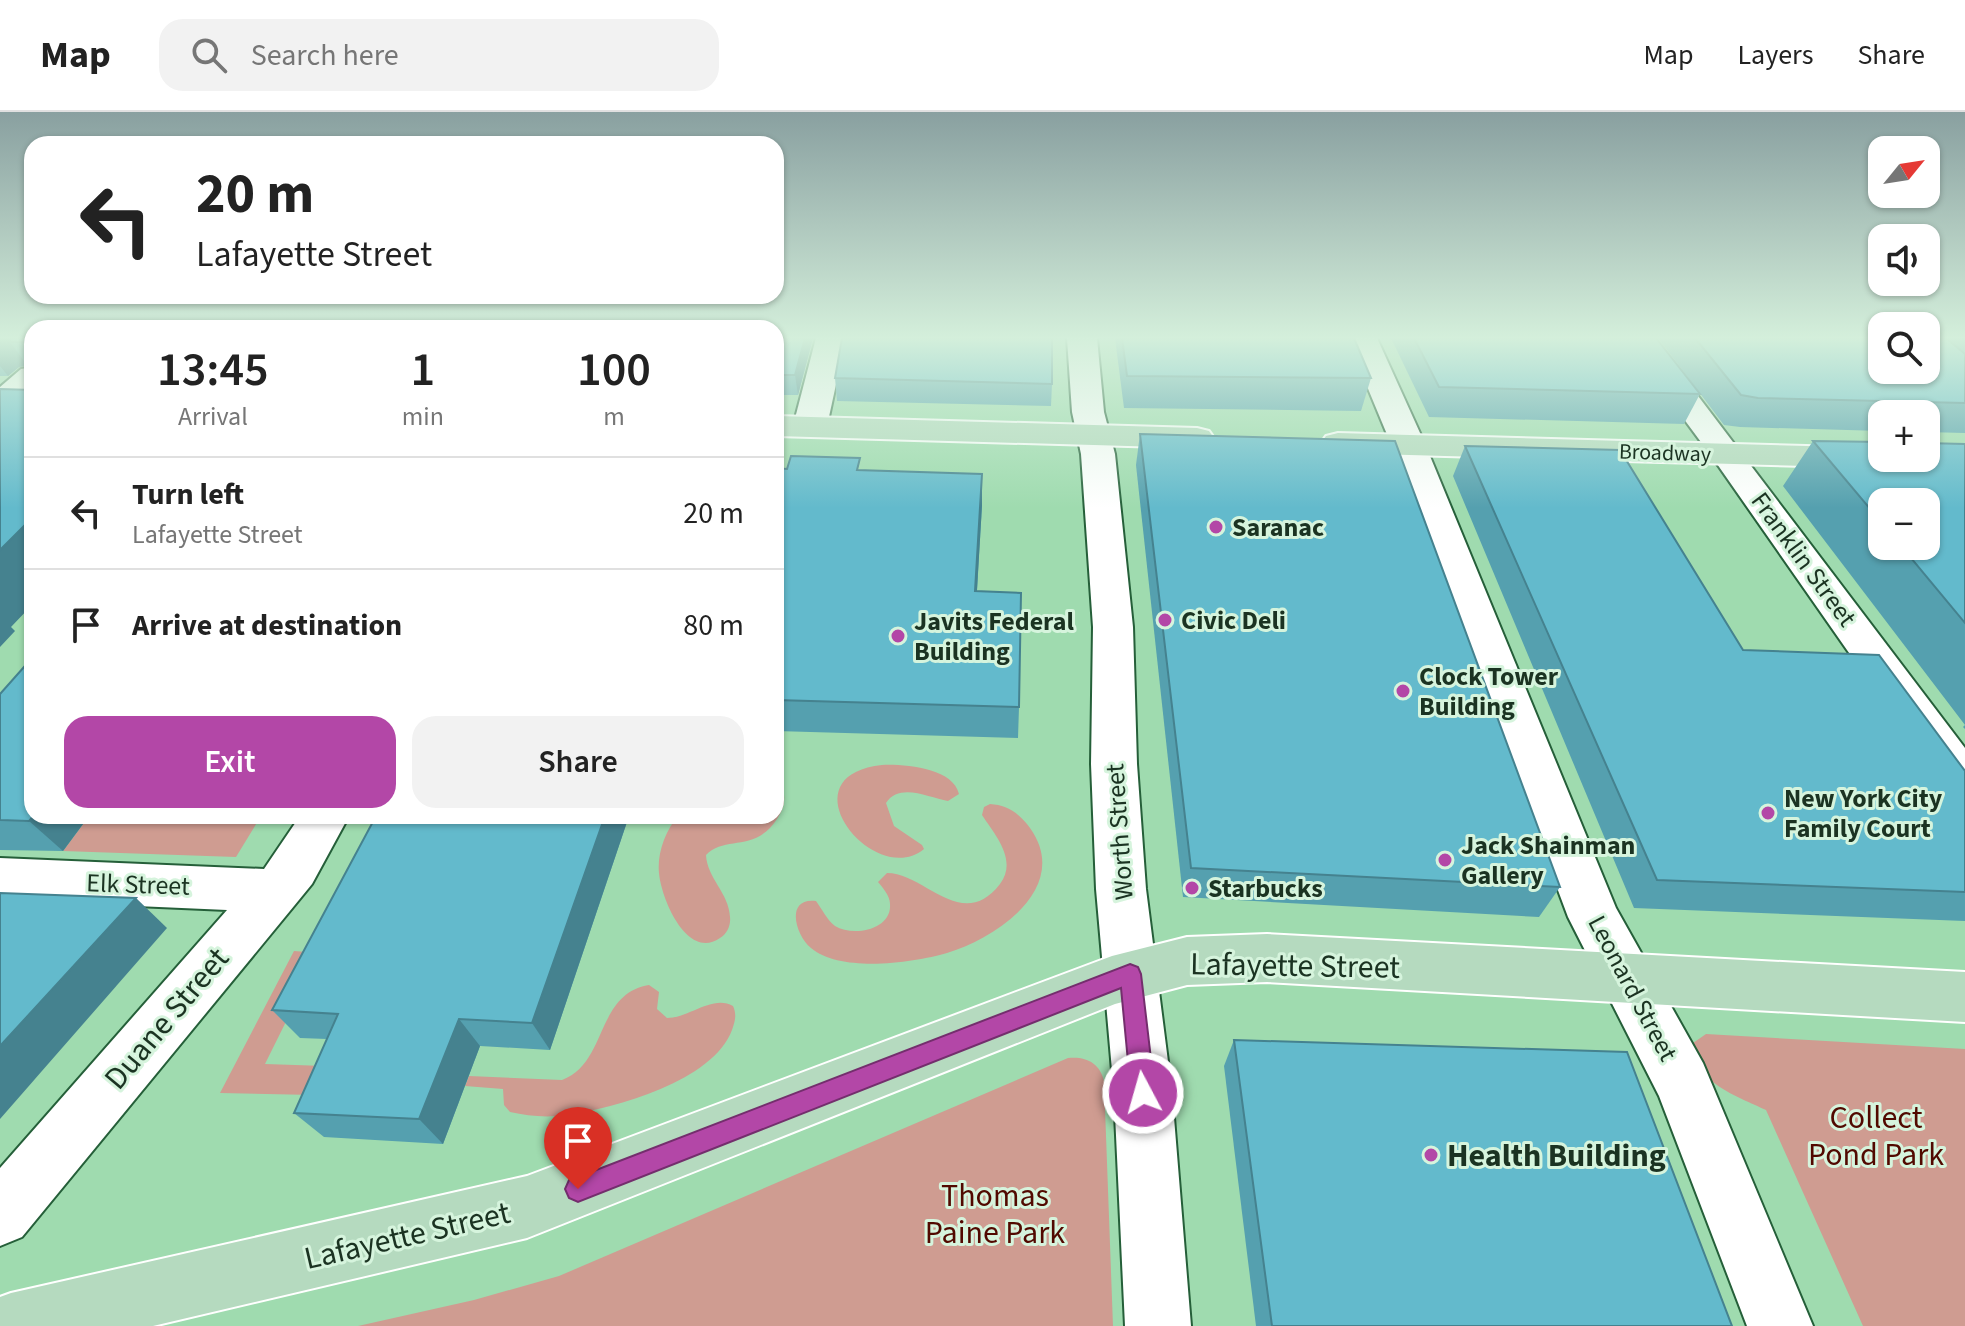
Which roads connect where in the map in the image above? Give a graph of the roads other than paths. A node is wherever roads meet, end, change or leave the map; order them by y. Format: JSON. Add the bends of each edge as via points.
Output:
{"nodes":[{"id":1,"x":817,"y":395,"type":"edge"},
{"id":2,"x":1087,"y":395,"type":"edge"},
{"id":3,"x":1387,"y":395,"type":"edge"},
{"id":4,"x":1682,"y":395,"type":"edge"},
{"id":5,"x":0,"y":405,"type":"edge"},
{"id":6,"x":24,"y":406,"type":"edge"},
{"id":7,"x":784,"y":426,"type":"edge"},
{"id":8,"x":810,"y":426,"type":"junction"},
{"id":9,"x":1093,"y":434,"type":"junction"},
{"id":10,"x":1230,"y":439,"type":"edge"},
{"id":11,"x":1308,"y":442,"type":"edge"},
{"id":12,"x":1408,"y":444,"type":"junction"},
{"id":13,"x":1727,"y":454,"type":"junction"},
{"id":14,"x":1868,"y":458,"type":"edge"},
{"id":15,"x":1965,"y":783,"type":"edge"},
{"id":16,"x":320,"y":824,"type":"edge"},
{"id":17,"x":0,"y":879,"type":"edge"},
{"id":18,"x":276,"y":891,"type":"junction"},
{"id":19,"x":1130,"y":974,"type":"junction"},
{"id":20,"x":1626,"y":977,"type":"junction"},
{"id":21,"x":1965,"y":997,"type":"edge"},
{"id":22,"x":0,"y":1215,"type":"edge"},
{"id":23,"x":11,"y":1326,"type":"edge"},
{"id":24,"x":1158,"y":1326,"type":"edge"},
{"id":25,"x":1780,"y":1326,"type":"edge"}],
"edges":[{"from":1,"to":8,"type":"street"},
{"from":2,"to":9,"type":"street","name":"Worth Street"},
{"from":3,"to":12,"type":"street","name":"Leonard Street"},
{"from":4,"to":13,"type":"street","name":"Franklin Street"},
{"from":5,"to":6,"type":"main road"},
{"from":7,"to":8,"type":"main road"},
{"from":8,"to":9,"type":"main road"},
{"from":9,"to":10,"type":"main road"},
{"from":9,"to":19,"type":"street","name":"Worth Street","via":[[1113,627],[1114,764]]},
{"from":11,"to":12,"type":"main road","name":"Broadway"},
{"from":12,"to":13,"type":"main road","name":"Broadway"},
{"from":12,"to":20,"type":"street","name":"Leonard Street","via":[[1594,917]]},
{"from":13,"to":14,"type":"main road","name":"Broadway"},
{"from":13,"to":15,"type":"street","name":"Franklin Street"},
{"from":16,"to":18,"type":"street","name":"Duane Street"},
{"from":17,"to":18,"type":"street","name":"Elk Street"},
{"from":18,"to":22,"type":"street","name":"Duane Street"},
{"from":19,"to":20,"type":"main road","name":"Lafayette Street","via":[[1187,961],[1267,958]]},
{"from":19,"to":23,"type":"main road","name":"Lafayette Street","via":[[527,1207]]},
{"from":19,"to":24,"type":"street","name":"Worth Street"},
{"from":20,"to":21,"type":"main road","name":"Lafayette Street"},
{"from":20,"to":25,"type":"street","name":"Leonard Street","via":[[1683,1083]]}]}
